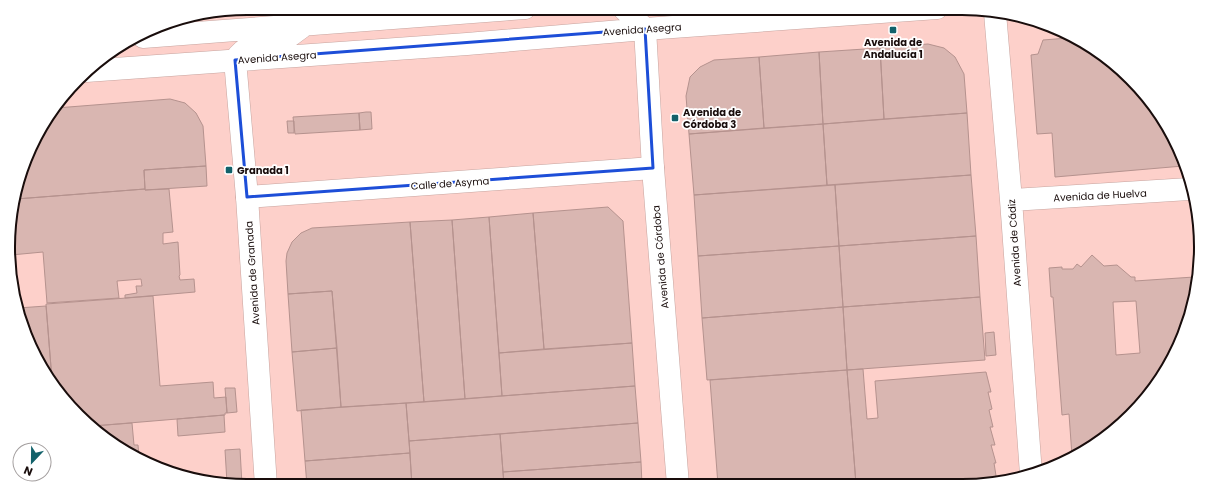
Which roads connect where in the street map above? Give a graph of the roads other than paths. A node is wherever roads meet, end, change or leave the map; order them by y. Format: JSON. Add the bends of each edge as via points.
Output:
{"nodes":[{"id":1,"x":408,"y":15,"type":"edge"},
{"id":2,"x":464,"y":15,"type":"edge"},
{"id":3,"x":630,"y":15,"type":"edge"},
{"id":4,"x":840,"y":15,"type":"edge"},
{"id":5,"x":995,"y":17,"type":"edge"},
{"id":6,"x":306,"y":24,"type":"junction"},
{"id":7,"x":645,"y":29,"type":"junction"},
{"id":8,"x":150,"y":36,"type":"edge"},
{"id":9,"x":467,"y":44,"type":"junction"},
{"id":10,"x":235,"y":60,"type":"junction"},
{"id":11,"x":97,"y":70,"type":"edge"},
{"id":12,"x":653,"y":168,"type":"junction"},
{"id":13,"x":1187,"y":189,"type":"edge"},
{"id":14,"x":247,"y":197,"type":"junction"},
{"id":15,"x":1011,"y":200,"type":"junction"},
{"id":16,"x":1031,"y":469,"type":"edge"},
{"id":17,"x":266,"y":479,"type":"edge"},
{"id":18,"x":678,"y":479,"type":"edge"}],
"edges":[{"from":1,"to":6,"type":"street"},
{"from":2,"to":9,"type":"street"},
{"from":3,"to":7,"type":"street"},
{"from":4,"to":7,"type":"street","name":"Avenida Asegra"},
{"from":5,"to":15,"type":"street","name":"Avenida de Cádiz"},
{"from":6,"to":8,"type":"street"},
{"from":6,"to":10,"type":"street","via":[[281,42],[257,44],[240,52]]},
{"from":7,"to":9,"type":"street","name":"Avenida Asegra"},
{"from":7,"to":12,"type":"street","name":"Avenida de Córdoba"},
{"from":9,"to":10,"type":"street","name":"Avenida Asegra"},
{"from":10,"to":11,"type":"street","name":"Avenida Asegra"},
{"from":10,"to":14,"type":"street","name":"Avenida de Granada"},
{"from":12,"to":14,"type":"street","name":"Calle de Asyma"},
{"from":12,"to":18,"type":"street","name":"Avenida de Córdoba"},
{"from":13,"to":15,"type":"street","name":"Avenida de Huelva"},
{"from":14,"to":17,"type":"street","name":"Avenida de Granada"},
{"from":15,"to":16,"type":"street","name":"Avenida de Cádiz"}]}
